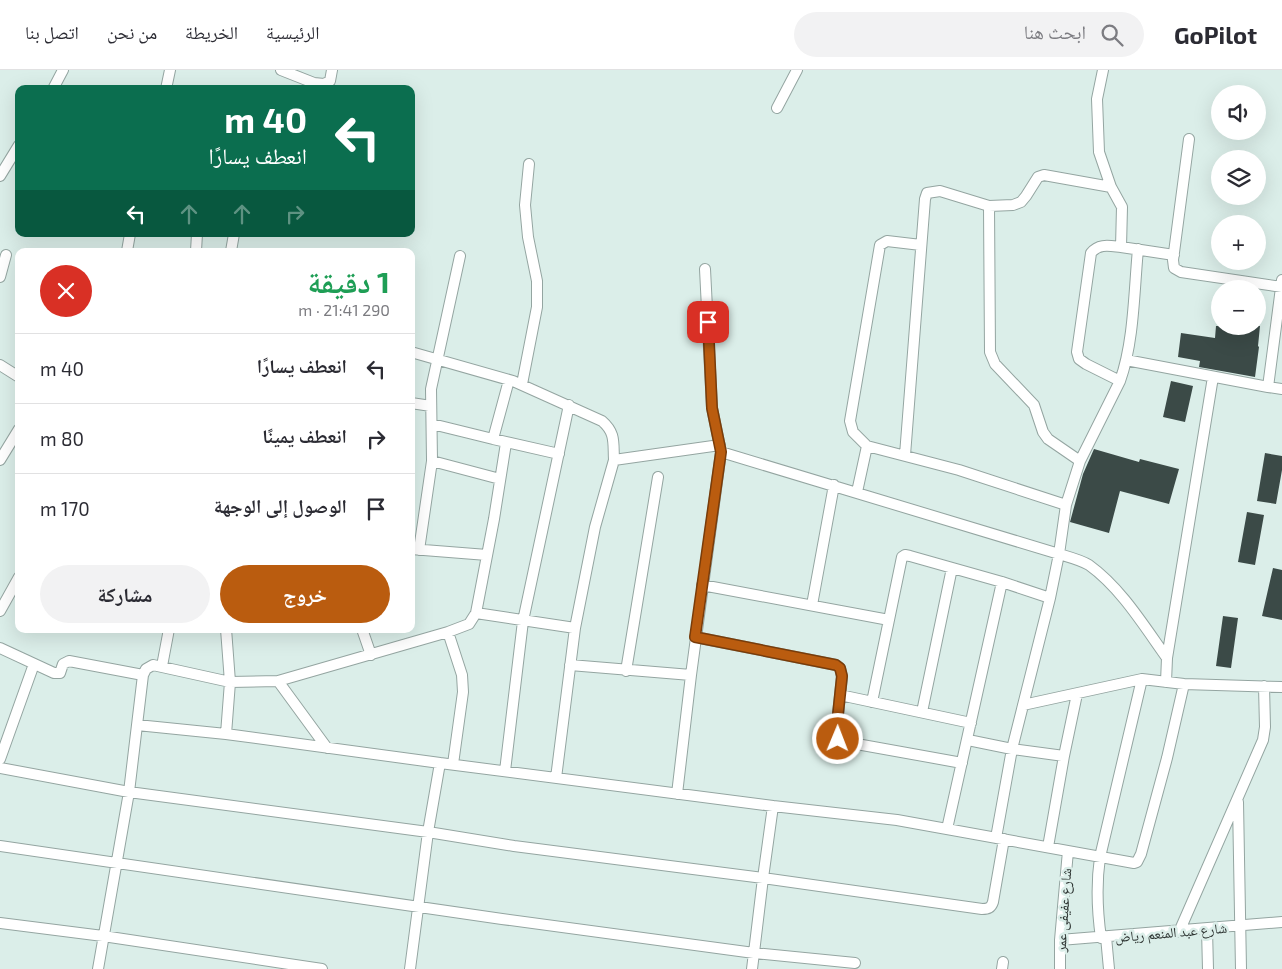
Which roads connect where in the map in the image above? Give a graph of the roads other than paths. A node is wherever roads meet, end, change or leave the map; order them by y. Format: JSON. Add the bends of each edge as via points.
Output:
{"nodes":[{"id":1,"x":63,"y":70,"type":"edge"},
{"id":2,"x":170,"y":70,"type":"edge"},
{"id":3,"x":281,"y":70,"type":"edge"},
{"id":4,"x":332,"y":70,"type":"edge"},
{"id":5,"x":797,"y":70,"type":"edge"},
{"id":6,"x":1103,"y":70,"type":"edge"},
{"id":7,"x":55,"y":85,"type":"edge"},
{"id":8,"x":167,"y":85,"type":"edge"},
{"id":9,"x":777,"y":108,"type":"dead end"},
{"id":10,"x":1189,"y":139,"type":"dead end"},
{"id":11,"x":15,"y":152,"type":"edge"},
{"id":12,"x":529,"y":164,"type":"dead end"},
{"id":13,"x":0,"y":176,"type":"edge"},
{"id":14,"x":1111,"y":187,"type":"junction"},
{"id":15,"x":989,"y":206,"type":"junction"},
{"id":16,"x":922,"y":245,"type":"junction"},
{"id":17,"x":1122,"y":246,"type":"junction"},
{"id":18,"x":1138,"y":249,"type":"junction"},
{"id":19,"x":6,"y":254,"type":"dead end"},
{"id":20,"x":1174,"y":255,"type":"junction"},
{"id":21,"x":460,"y":256,"type":"dead end"},
{"id":22,"x":705,"y":269,"type":"dead end"},
{"id":23,"x":0,"y":277,"type":"edge"},
{"id":24,"x":1282,"y":280,"type":"edge"},
{"id":25,"x":1282,"y":287,"type":"edge"},
{"id":26,"x":415,"y":353,"type":"edge"},
{"id":27,"x":438,"y":360,"type":"junction"},
{"id":28,"x":1126,"y":360,"type":"junction"},
{"id":29,"x":0,"y":365,"type":"edge"},
{"id":30,"x":15,"y":374,"type":"edge"},
{"id":31,"x":1213,"y":377,"type":"junction"},
{"id":32,"x":509,"y":380,"type":"junction"},
{"id":33,"x":1120,"y":381,"type":"junction"},
{"id":34,"x":522,"y":384,"type":"junction"},
{"id":35,"x":1268,"y":386,"type":"junction"},
{"id":36,"x":1282,"y":389,"type":"edge"},
{"id":37,"x":415,"y":404,"type":"edge"},
{"id":38,"x":569,"y":405,"type":"junction"},
{"id":39,"x":431,"y":406,"type":"junction"},
{"id":40,"x":432,"y":424,"type":"junction"},
{"id":41,"x":15,"y":436,"type":"edge"},
{"id":42,"x":493,"y":439,"type":"junction"},
{"id":43,"x":506,"y":442,"type":"junction"},
{"id":44,"x":867,"y":446,"type":"junction"},
{"id":45,"x":721,"y":448,"type":"junction"},
{"id":46,"x":559,"y":454,"type":"junction"},
{"id":47,"x":905,"y":455,"type":"junction"},
{"id":48,"x":0,"y":460,"type":"edge"},
{"id":49,"x":614,"y":460,"type":"junction"},
{"id":50,"x":432,"y":461,"type":"junction"},
{"id":51,"x":1080,"y":461,"type":"junction"},
{"id":52,"x":658,"y":477,"type":"dead end"},
{"id":53,"x":500,"y":479,"type":"junction"},
{"id":54,"x":834,"y":485,"type":"junction"},
{"id":55,"x":856,"y":492,"type":"junction"},
{"id":56,"x":1066,"y":505,"type":"junction"},
{"id":57,"x":415,"y":550,"type":"edge"},
{"id":58,"x":1060,"y":554,"type":"junction"},
{"id":59,"x":487,"y":555,"type":"junction"},
{"id":60,"x":952,"y":568,"type":"junction"},
{"id":61,"x":1002,"y":582,"type":"junction"},
{"id":62,"x":15,"y":584,"type":"edge"},
{"id":63,"x":702,"y":585,"type":"junction"},
{"id":64,"x":1050,"y":598,"type":"junction"},
{"id":65,"x":812,"y":606,"type":"junction"},
{"id":66,"x":1,"y":608,"type":"edge"},
{"id":67,"x":476,"y":613,"type":"junction"},
{"id":68,"x":889,"y":620,"type":"junction"},
{"id":69,"x":523,"y":621,"type":"junction"},
{"id":70,"x":575,"y":628,"type":"junction"},
{"id":71,"x":448,"y":632,"type":"junction"},
{"id":72,"x":169,"y":633,"type":"edge"},
{"id":73,"x":226,"y":633,"type":"edge"},
{"id":74,"x":363,"y":633,"type":"edge"},
{"id":75,"x":695,"y":637,"type":"junction"},
{"id":76,"x":0,"y":648,"type":"edge"},
{"id":77,"x":371,"y":654,"type":"junction"},
{"id":78,"x":1167,"y":658,"type":"junction"},
{"id":79,"x":34,"y":664,"type":"junction"},
{"id":80,"x":570,"y":665,"type":"junction"},
{"id":81,"x":162,"y":666,"type":"junction"},
{"id":82,"x":626,"y":671,"type":"junction"},
{"id":83,"x":143,"y":675,"type":"junction"},
{"id":84,"x":691,"y":675,"type":"junction"},
{"id":85,"x":1142,"y":679,"type":"junction"},
{"id":86,"x":278,"y":681,"type":"junction"},
{"id":87,"x":230,"y":682,"type":"junction"},
{"id":88,"x":1166,"y":682,"type":"junction"},
{"id":89,"x":1184,"y":684,"type":"junction"},
{"id":90,"x":1264,"y":686,"type":"junction"},
{"id":91,"x":1282,"y":687,"type":"edge"},
{"id":92,"x":1077,"y":694,"type":"junction"},
{"id":93,"x":840,"y":695,"type":"junction"},
{"id":94,"x":872,"y":702,"type":"junction"},
{"id":95,"x":1023,"y":706,"type":"junction"},
{"id":96,"x":922,"y":712,"type":"junction"},
{"id":97,"x":971,"y":723,"type":"junction"},
{"id":98,"x":137,"y":725,"type":"junction"},
{"id":99,"x":226,"y":734,"type":"junction"},
{"id":100,"x":968,"y":740,"type":"junction"},
{"id":101,"x":327,"y":748,"type":"junction"},
{"id":102,"x":1012,"y":749,"type":"junction"},
{"id":103,"x":1064,"y":756,"type":"junction"},
{"id":104,"x":0,"y":759,"type":"edge"},
{"id":105,"x":440,"y":763,"type":"junction"},
{"id":106,"x":962,"y":763,"type":"junction"},
{"id":107,"x":453,"y":764,"type":"junction"},
{"id":108,"x":0,"y":768,"type":"edge"},
{"id":109,"x":505,"y":771,"type":"junction"},
{"id":110,"x":556,"y":778,"type":"junction"},
{"id":111,"x":129,"y":792,"type":"junction"},
{"id":112,"x":677,"y":794,"type":"junction"},
{"id":113,"x":1238,"y":798,"type":"junction"},
{"id":114,"x":773,"y":806,"type":"junction"},
{"id":115,"x":948,"y":829,"type":"junction"},
{"id":116,"x":428,"y":832,"type":"junction"},
{"id":117,"x":1000,"y":839,"type":"junction"},
{"id":118,"x":0,"y":846,"type":"edge"},
{"id":119,"x":1048,"y":847,"type":"junction"},
{"id":120,"x":1068,"y":851,"type":"junction"},
{"id":121,"x":1100,"y":857,"type":"junction"},
{"id":122,"x":116,"y":863,"type":"junction"},
{"id":123,"x":763,"y":878,"type":"junction"},
{"id":124,"x":419,"y":907,"type":"junction"},
{"id":125,"x":1282,"y":922,"type":"edge"},
{"id":126,"x":0,"y":923,"type":"edge"},
{"id":127,"x":1240,"y":926,"type":"junction"},
{"id":128,"x":1207,"y":929,"type":"junction"},
{"id":129,"x":1179,"y":932,"type":"junction"},
{"id":130,"x":103,"y":936,"type":"junction"},
{"id":131,"x":1104,"y":937,"type":"junction"},
{"id":132,"x":1060,"y":940,"type":"junction"},
{"id":133,"x":754,"y":953,"type":"junction"},
{"id":134,"x":855,"y":963,"type":"dead end"},
{"id":135,"x":98,"y":969,"type":"edge"},
{"id":136,"x":322,"y":969,"type":"edge"},
{"id":137,"x":410,"y":969,"type":"edge"},
{"id":138,"x":752,"y":969,"type":"edge"},
{"id":139,"x":1060,"y":969,"type":"edge"},
{"id":140,"x":1109,"y":969,"type":"edge"},
{"id":141,"x":1208,"y":969,"type":"edge"},
{"id":142,"x":1241,"y":969,"type":"edge"}],
"edges":[{"from":1,"to":7,"type":"street"},
{"from":2,"to":8,"type":"street"},
{"from":3,"to":4,"type":"street","via":[[324,84],[330,81]]},
{"from":5,"to":9,"type":"street"},
{"from":6,"to":14,"type":"street","via":[[1097,99],[1099,152]]},
{"from":10,"to":20,"type":"street"},
{"from":11,"to":13,"type":"street"},
{"from":12,"to":34,"type":"street","via":[[525,205],[537,281],[537,307]]},
{"from":14,"to":15,"type":"street","via":[[1044,175],[1038,177],[1021,202]]},
{"from":14,"to":17,"type":"street","via":[[1122,207]]},
{"from":15,"to":16,"type":"street","via":[[940,191],[927,193]]},
{"from":15,"to":51,"type":"street","via":[[990,352],[995,364],[1034,405],[1048,439]]},
{"from":16,"to":44,"type":"street","via":[[887,241],[880,245],[850,421],[853,432]]},
{"from":16,"to":47,"type":"street"},
{"from":17,"to":18,"type":"street"},
{"from":17,"to":33,"type":"street","via":[[1101,245],[1091,253],[1077,352],[1079,359],[1086,364]]},
{"from":18,"to":20,"type":"street"},
{"from":18,"to":28,"type":"street"},
{"from":19,"to":23,"type":"street"},
{"from":20,"to":25,"type":"street","via":[[1174,268],[1181,272]]},
{"from":21,"to":27,"type":"street"},
{"from":22,"to":45,"type":"street","via":[[712,408]]},
{"from":24,"to":25,"type":"street"},
{"from":25,"to":35,"type":"street"},
{"from":26,"to":27,"type":"street"},
{"from":27,"to":32,"type":"street"},
{"from":27,"to":39,"type":"street","via":[[431,389]]},
{"from":28,"to":31,"type":"street"},
{"from":28,"to":33,"type":"street"},
{"from":29,"to":30,"type":"street"},
{"from":31,"to":35,"type":"street"},
{"from":31,"to":78,"type":"street"},
{"from":32,"to":34,"type":"street"},
{"from":32,"to":42,"type":"street"},
{"from":33,"to":51,"type":"street"},
{"from":34,"to":38,"type":"street"},
{"from":35,"to":36,"type":"street"},
{"from":37,"to":39,"type":"street"},
{"from":38,"to":46,"type":"street"},
{"from":38,"to":49,"type":"street","via":[[609,427],[613,435]]},
{"from":39,"to":40,"type":"street"},
{"from":40,"to":42,"type":"street"},
{"from":40,"to":50,"type":"street"},
{"from":41,"to":48,"type":"street"},
{"from":42,"to":43,"type":"street"},
{"from":43,"to":46,"type":"street"},
{"from":43,"to":53,"type":"street"},
{"from":44,"to":47,"type":"street"},
{"from":44,"to":55,"type":"street"},
{"from":45,"to":49,"type":"street"},
{"from":45,"to":54,"type":"street"},
{"from":45,"to":63,"type":"street"},
{"from":46,"to":69,"type":"street"},
{"from":47,"to":56,"type":"street"},
{"from":49,"to":70,"type":"street","via":[[595,527]]},
{"from":50,"to":53,"type":"street"},
{"from":50,"to":57,"type":"street"},
{"from":51,"to":56,"type":"street"},
{"from":52,"to":82,"type":"street"},
{"from":53,"to":59,"type":"street"},
{"from":54,"to":55,"type":"street"},
{"from":54,"to":65,"type":"street"},
{"from":55,"to":58,"type":"street"},
{"from":56,"to":58,"type":"street"},
{"from":57,"to":59,"type":"street"},
{"from":58,"to":64,"type":"street"},
{"from":58,"to":78,"type":"street","via":[[1087,564],[1105,579]]},
{"from":59,"to":67,"type":"street"},
{"from":60,"to":61,"type":"street"},
{"from":60,"to":68,"type":"street","via":[[910,556],[902,557]]},
{"from":60,"to":96,"type":"street"},
{"from":61,"to":64,"type":"street"},
{"from":61,"to":97,"type":"street"},
{"from":62,"to":66,"type":"street"},
{"from":63,"to":65,"type":"street"},
{"from":63,"to":75,"type":"street"},
{"from":64,"to":95,"type":"street"},
{"from":65,"to":68,"type":"street"},
{"from":67,"to":69,"type":"street"},
{"from":67,"to":71,"type":"street","via":[[468,624]]},
{"from":68,"to":94,"type":"street"},
{"from":69,"to":70,"type":"street"},
{"from":69,"to":109,"type":"street"},
{"from":70,"to":80,"type":"street"},
{"from":71,"to":77,"type":"street"},
{"from":71,"to":107,"type":"street","via":[[462,675],[463,692]]},
{"from":72,"to":81,"type":"street"},
{"from":73,"to":87,"type":"street"},
{"from":74,"to":77,"type":"street"},
{"from":75,"to":84,"type":"street"},
{"from":75,"to":93,"type":"street","via":[[836,665],[841,672]]},
{"from":76,"to":79,"type":"street"},
{"from":77,"to":86,"type":"street"},
{"from":78,"to":88,"type":"street"},
{"from":79,"to":83,"type":"street","via":[[57,673],[69,661]]},
{"from":79,"to":104,"type":"street"},
{"from":80,"to":82,"type":"street"},
{"from":80,"to":110,"type":"street"},
{"from":81,"to":83,"type":"street","via":[[148,666]]},
{"from":81,"to":87,"type":"street"},
{"from":82,"to":84,"type":"street"},
{"from":83,"to":98,"type":"street"},
{"from":84,"to":112,"type":"street"},
{"from":85,"to":88,"type":"street"},
{"from":85,"to":92,"type":"street"},
{"from":85,"to":121,"type":"street"},
{"from":86,"to":87,"type":"street"},
{"from":86,"to":101,"type":"street"},
{"from":87,"to":99,"type":"street"},
{"from":88,"to":89,"type":"street"},
{"from":89,"to":90,"type":"street"},
{"from":89,"to":121,"type":"street","via":[[1140,859],[1134,862]]},
{"from":90,"to":91,"type":"street"},
{"from":90,"to":113,"type":"street","via":[[1264,734]]},
{"from":92,"to":95,"type":"street"},
{"from":92,"to":103,"type":"street"},
{"from":93,"to":94,"type":"street"},
{"from":93,"to":106,"type":"street","via":[[836,733],[840,742]]},
{"from":94,"to":96,"type":"street"},
{"from":95,"to":102,"type":"street"},
{"from":96,"to":97,"type":"street"},
{"from":97,"to":100,"type":"street"},
{"from":98,"to":99,"type":"street"},
{"from":98,"to":111,"type":"street"},
{"from":99,"to":101,"type":"street"},
{"from":100,"to":102,"type":"street"},
{"from":100,"to":106,"type":"street"},
{"from":101,"to":105,"type":"street"},
{"from":102,"to":103,"type":"street"},
{"from":102,"to":117,"type":"street"},
{"from":103,"to":119,"type":"street"},
{"from":105,"to":107,"type":"street"},
{"from":105,"to":116,"type":"street"},
{"from":106,"to":115,"type":"street"},
{"from":107,"to":109,"type":"street"},
{"from":108,"to":111,"type":"street"},
{"from":109,"to":110,"type":"street"},
{"from":110,"to":112,"type":"street"},
{"from":111,"to":116,"type":"street"},
{"from":111,"to":122,"type":"street"},
{"from":112,"to":114,"type":"street"},
{"from":113,"to":127,"type":"street"},
{"from":113,"to":129,"type":"street"},
{"from":114,"to":115,"type":"street"},
{"from":114,"to":123,"type":"street"},
{"from":115,"to":117,"type":"street"},
{"from":116,"to":123,"type":"street"},
{"from":116,"to":124,"type":"street"},
{"from":117,"to":119,"type":"street"},
{"from":117,"to":123,"type":"street","via":[[992,906],[982,910]]},
{"from":118,"to":122,"type":"street"},
{"from":119,"to":120,"type":"street"},
{"from":120,"to":121,"type":"street"},
{"from":120,"to":132,"type":"street","name":"شارع عفيفى عمر"},
{"from":121,"to":131,"type":"street","via":[[1097,902]]},
{"from":122,"to":124,"type":"street"},
{"from":122,"to":130,"type":"street"},
{"from":123,"to":133,"type":"street"},
{"from":124,"to":133,"type":"street"},
{"from":124,"to":137,"type":"street"},
{"from":125,"to":127,"type":"street","name":"شارع عبد المنعم رياض"},
{"from":126,"to":130,"type":"street"},
{"from":127,"to":128,"type":"street","name":"شارع عبد المنعم رياض"},
{"from":127,"to":142,"type":"street"},
{"from":128,"to":129,"type":"street","name":"شارع عبد المنعم رياض"},
{"from":128,"to":141,"type":"street"},
{"from":129,"to":131,"type":"street","name":"شارع عبد المنعم رياض"},
{"from":130,"to":135,"type":"street"},
{"from":130,"to":136,"type":"street"},
{"from":131,"to":132,"type":"street","name":"شارع عبد المنعم رياض"},
{"from":131,"to":140,"type":"street"},
{"from":132,"to":139,"type":"street","name":"شارع عفيفى عمر"},
{"from":133,"to":134,"type":"street"},
{"from":133,"to":138,"type":"street"}]}
